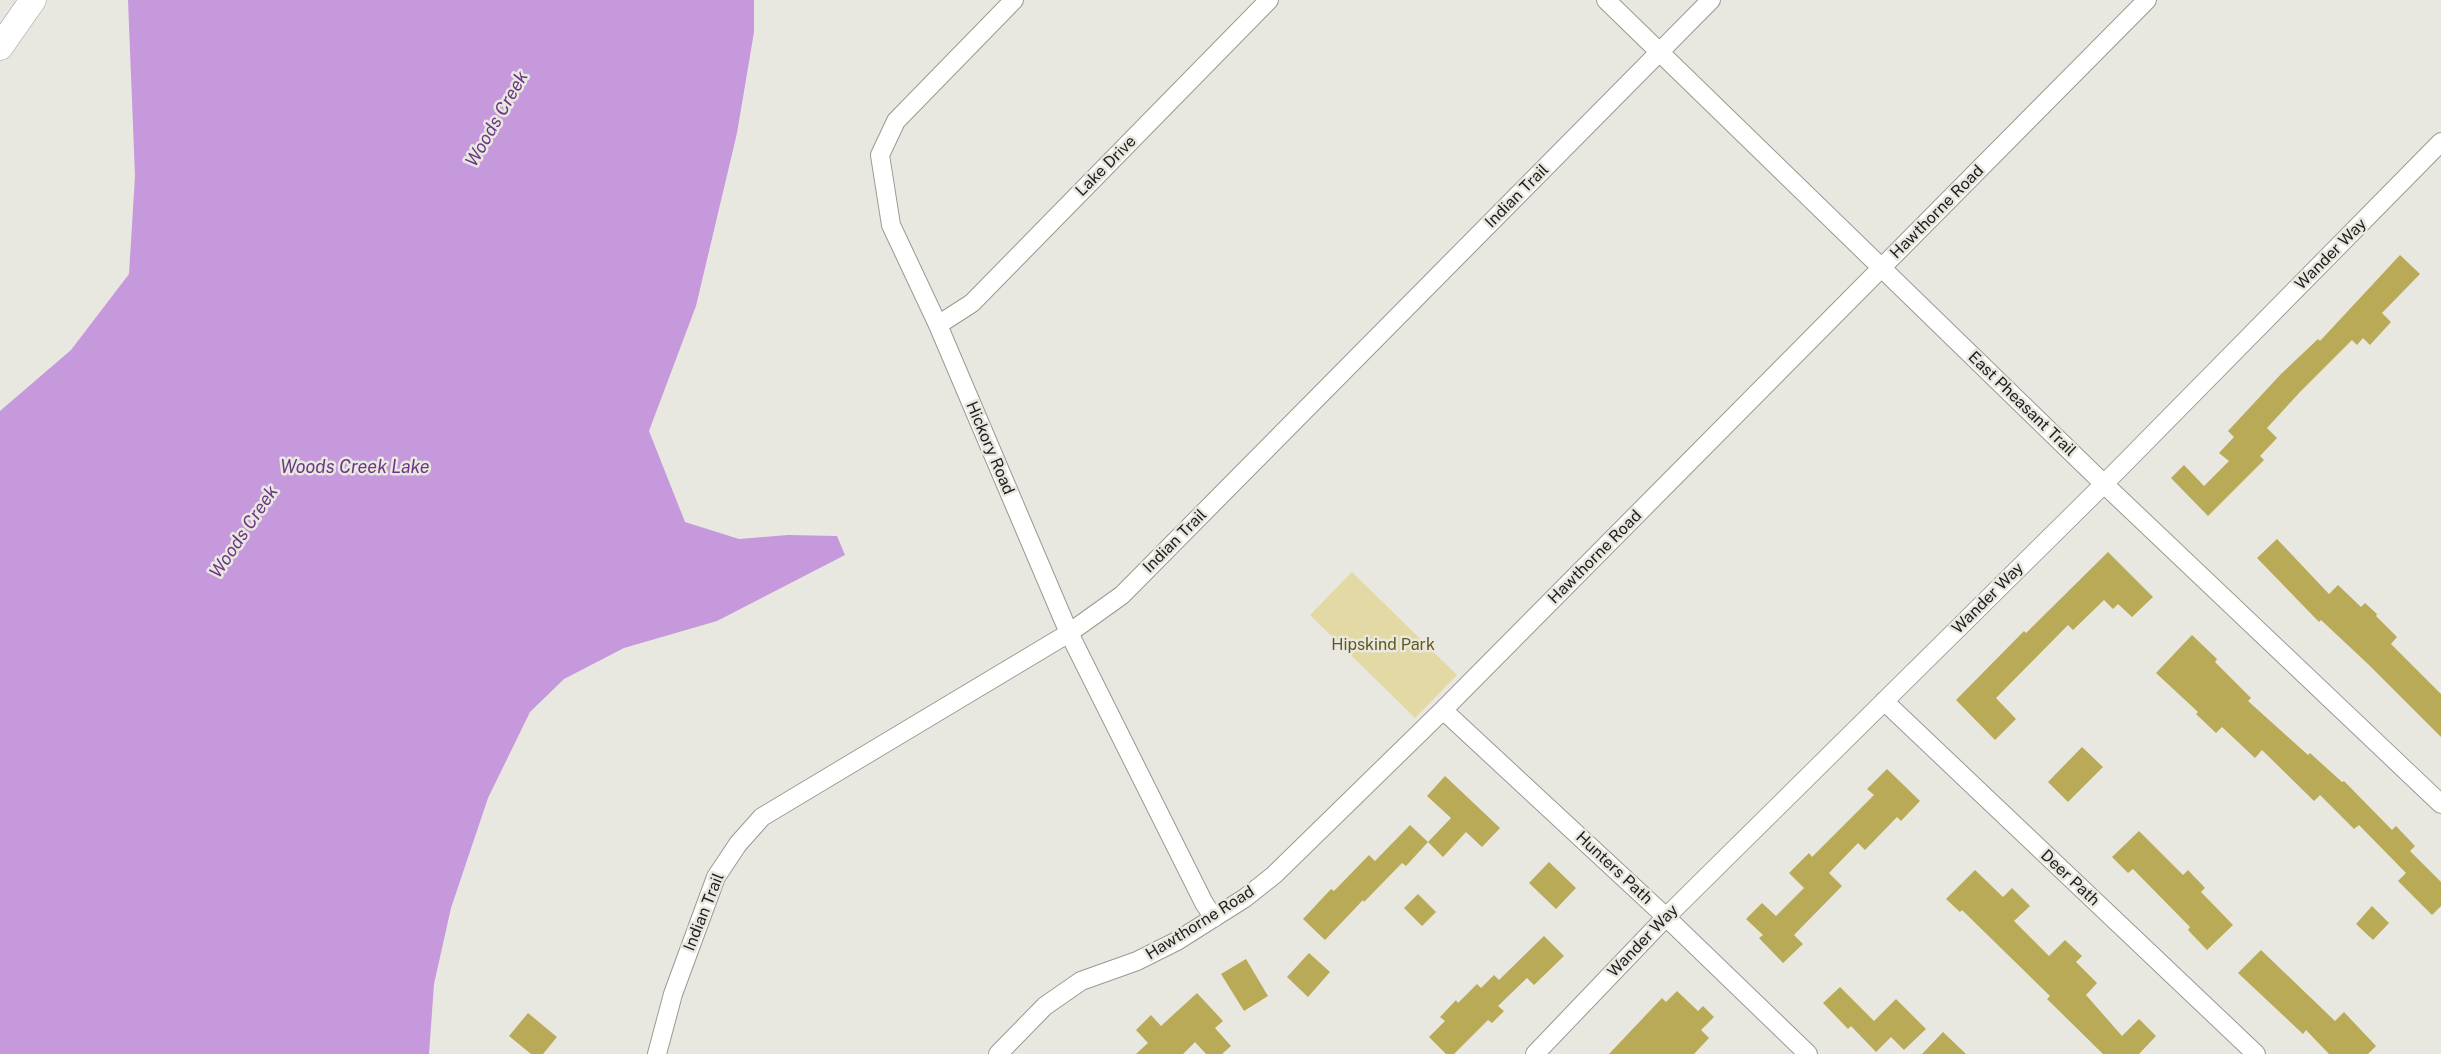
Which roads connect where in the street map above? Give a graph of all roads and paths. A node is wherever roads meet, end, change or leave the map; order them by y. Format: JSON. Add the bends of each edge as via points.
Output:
{"nodes":[{"id":1,"x":33,"y":0,"type":"edge"},
{"id":2,"x":1014,"y":0,"type":"edge"},
{"id":3,"x":1269,"y":0,"type":"edge"},
{"id":4,"x":1606,"y":0,"type":"edge"},
{"id":5,"x":1711,"y":0,"type":"edge"},
{"id":6,"x":2147,"y":0,"type":"edge"},
{"id":7,"x":0,"y":47,"type":"edge"},
{"id":8,"x":1660,"y":52,"type":"junction"},
{"id":9,"x":2441,"y":142,"type":"edge"},
{"id":10,"x":1882,"y":267,"type":"junction"},
{"id":11,"x":938,"y":325,"type":"junction"},
{"id":12,"x":2104,"y":484,"type":"junction"},
{"id":13,"x":1069,"y":633,"type":"junction"},
{"id":14,"x":1884,"y":701,"type":"junction"},
{"id":15,"x":1443,"y":710,"type":"junction"},
{"id":16,"x":2441,"y":804,"type":"edge"},
{"id":17,"x":1666,"y":916,"type":"junction"},
{"id":18,"x":1214,"y":918,"type":"junction"},
{"id":19,"x":657,"y":1054,"type":"edge"},
{"id":20,"x":998,"y":1054,"type":"edge"},
{"id":21,"x":1535,"y":1054,"type":"edge"},
{"id":22,"x":1808,"y":1054,"type":"edge"},
{"id":23,"x":2256,"y":1054,"type":"edge"}],
"edges":[{"from":1,"to":7,"type":"street"},
{"from":2,"to":11,"type":"street","name":"Hickory Road","via":[[896,121],[880,155],[891,225]]},
{"from":3,"to":11,"type":"street","name":"Lake Drive","via":[[972,303]]},
{"from":4,"to":8,"type":"street","name":"East Pheasant Trail"},
{"from":5,"to":8,"type":"street","name":"Indian Trail"},
{"from":6,"to":10,"type":"street","name":"Hawthorne Road"},
{"from":8,"to":10,"type":"street","name":"East Pheasant Trail"},
{"from":8,"to":13,"type":"street","name":"Indian Trail","via":[[1122,595]]},
{"from":9,"to":12,"type":"street","name":"Wander Way"},
{"from":10,"to":12,"type":"street","name":"East Pheasant Trail"},
{"from":10,"to":15,"type":"street","name":"Hawthorne Road"},
{"from":11,"to":13,"type":"street","name":"Hickory Road"},
{"from":12,"to":14,"type":"street","name":"Wander Way"},
{"from":12,"to":16,"type":"street","name":"East Pheasant Trail"},
{"from":13,"to":18,"type":"street","name":"Hickory Road"},
{"from":13,"to":19,"type":"street","name":"Indian Trail","via":[[762,817],[716,877],[673,994]]},
{"from":14,"to":17,"type":"street","name":"Wander Way"},
{"from":14,"to":23,"type":"street","name":"Deer Path"},
{"from":15,"to":17,"type":"street","name":"Hunters Path"},
{"from":15,"to":18,"type":"street","name":"Hawthorne Road","via":[[1274,875]]},
{"from":17,"to":21,"type":"street","name":"Wander Way"},
{"from":17,"to":22,"type":"street","name":"Hunters Path"},
{"from":18,"to":20,"type":"street","name":"Hawthorne Road","via":[[1137,962],[1081,981],[1045,1006]]}]}
